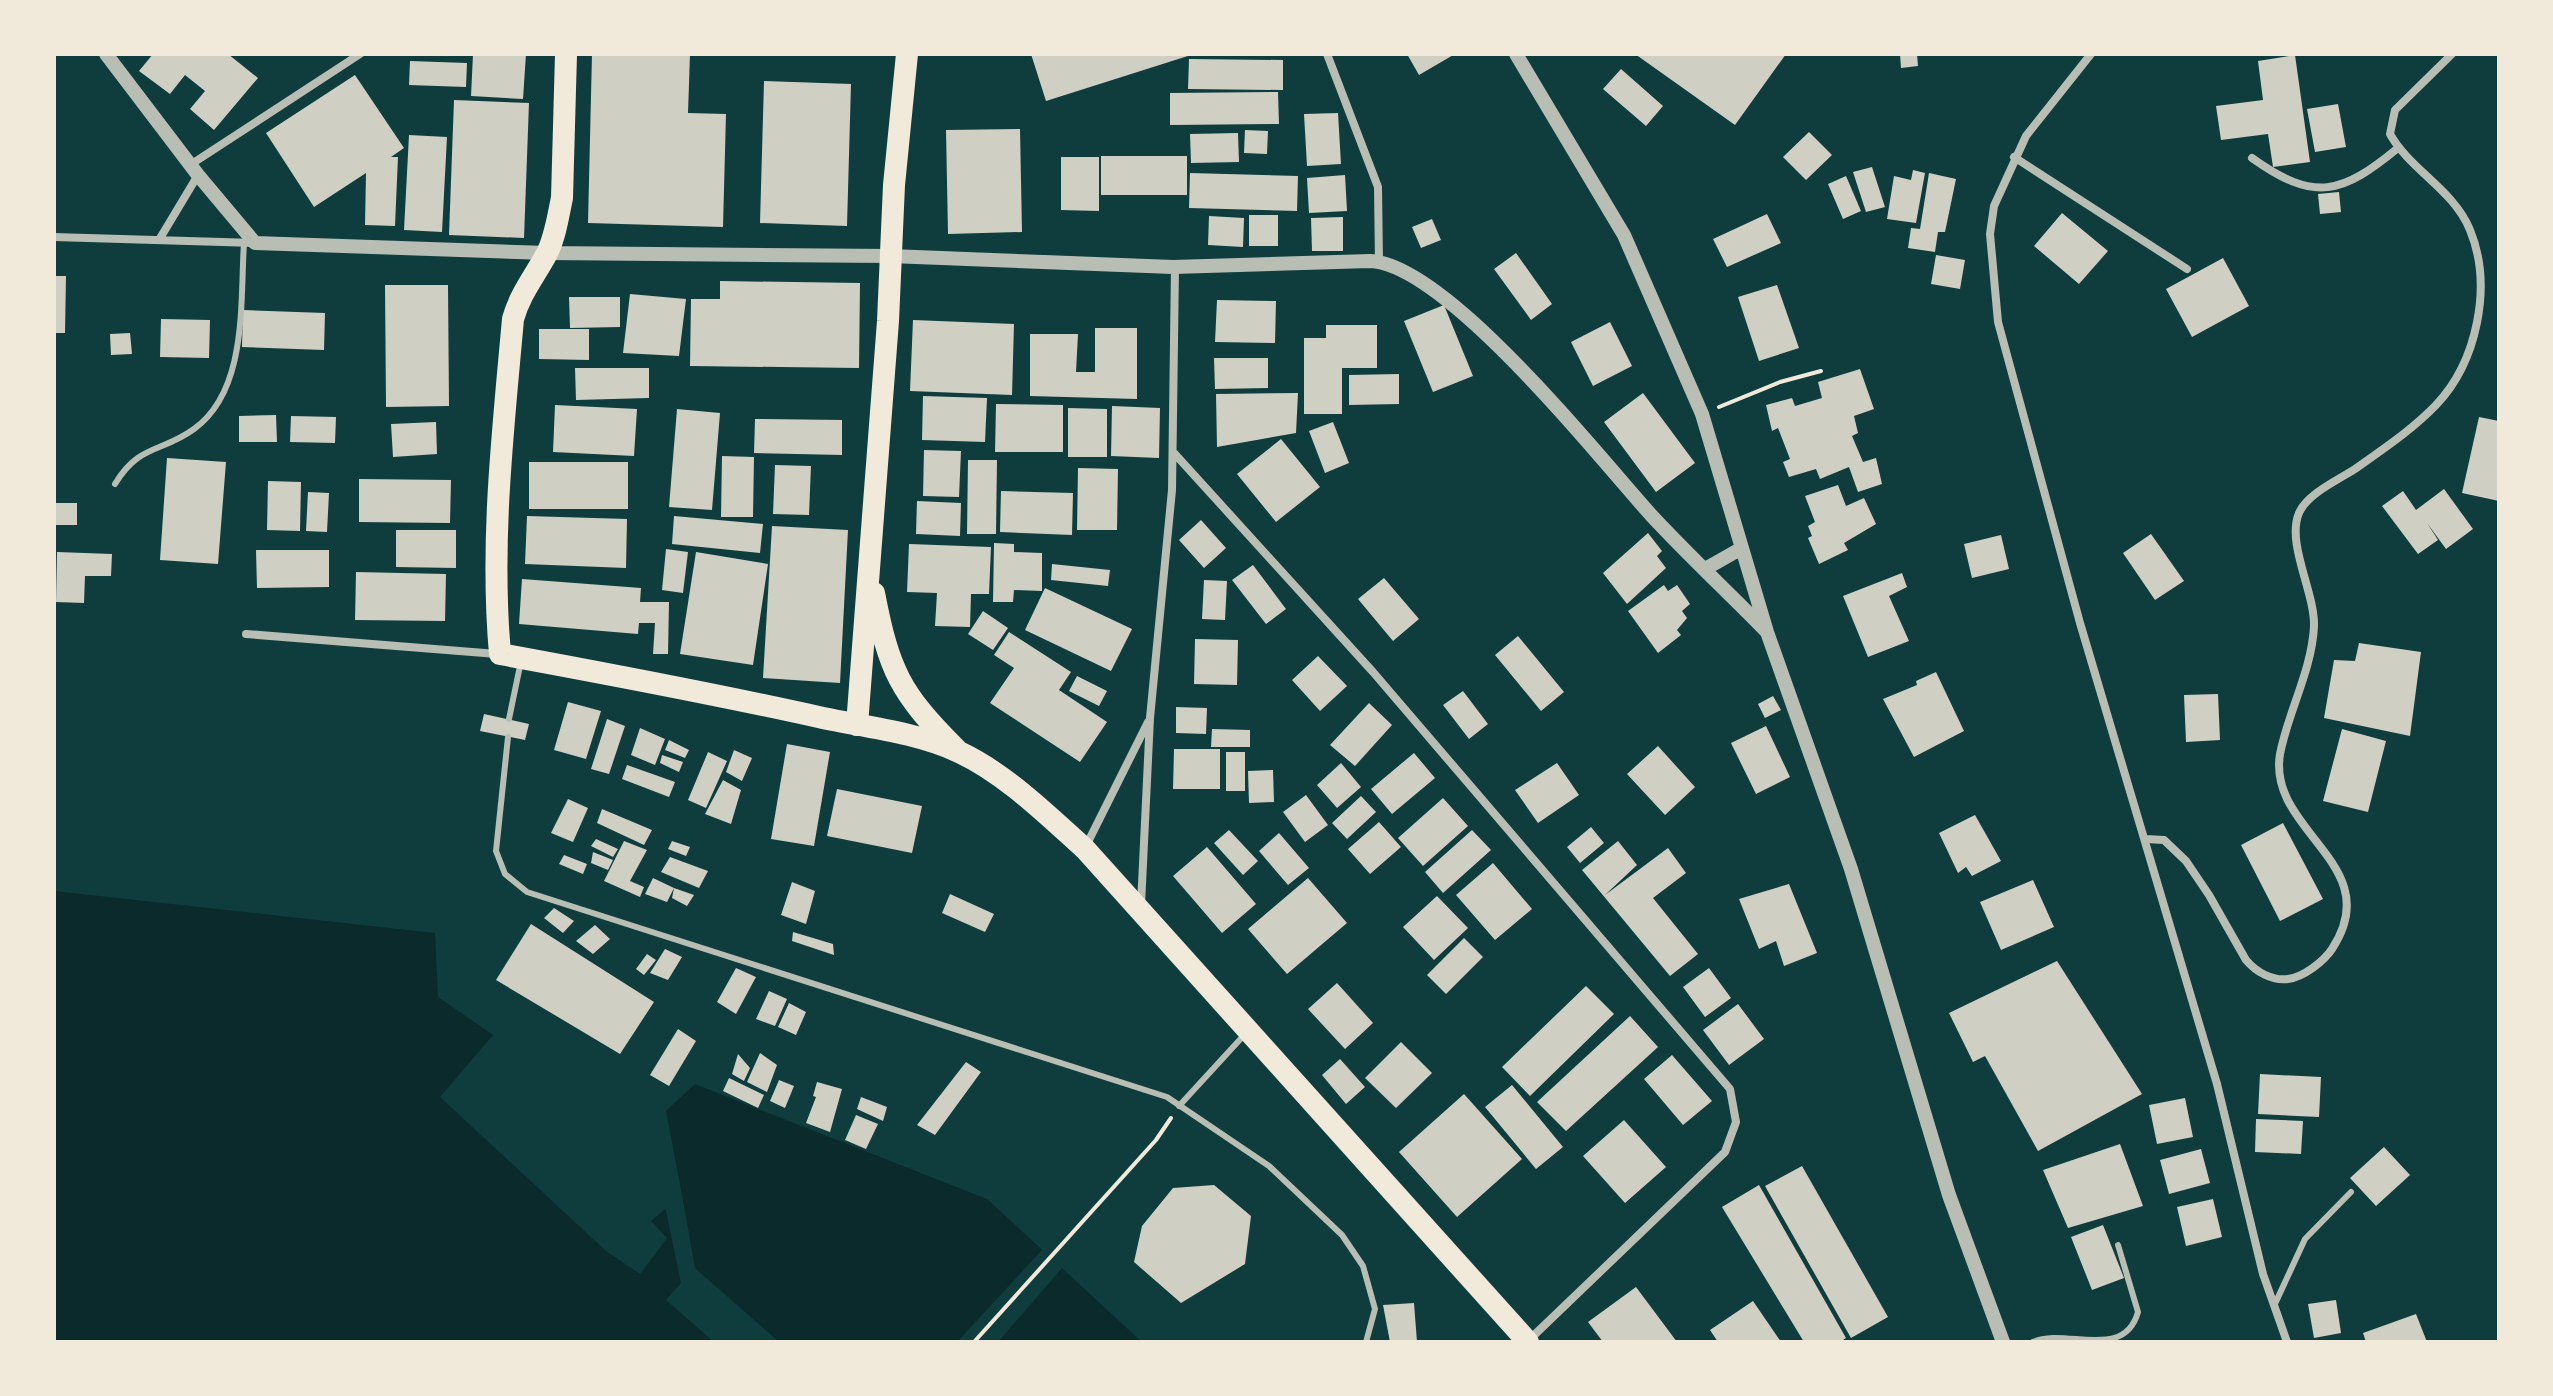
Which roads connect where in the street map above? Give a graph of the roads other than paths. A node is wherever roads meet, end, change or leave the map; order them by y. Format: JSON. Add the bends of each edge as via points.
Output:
{"nodes":[{"id":1,"x":106,"y":54,"type":"edge"},
{"id":2,"x":360,"y":54,"type":"edge"},
{"id":3,"x":566,"y":54,"type":"edge"},
{"id":4,"x":907,"y":54,"type":"edge"},
{"id":5,"x":1327,"y":54,"type":"edge"},
{"id":6,"x":1516,"y":54,"type":"edge"},
{"id":7,"x":2091,"y":54,"type":"edge"},
{"id":8,"x":2452,"y":54,"type":"edge"},
{"id":9,"x":2398,"y":148,"type":"junction"},
{"id":10,"x":2014,"y":157,"type":"junction"},
{"id":11,"x":2252,"y":158,"type":"dead end"},
{"id":12,"x":194,"y":170,"type":"junction"},
{"id":13,"x":54,"y":237,"type":"edge"},
{"id":14,"x":159,"y":240,"type":"junction"},
{"id":15,"x":250,"y":243,"type":"junction"},
{"id":16,"x":548,"y":253,"type":"junction"},
{"id":17,"x":890,"y":256,"type":"junction"},
{"id":18,"x":1379,"y":262,"type":"junction"},
{"id":19,"x":1175,"y":267,"type":"junction"},
{"id":20,"x":2187,"y":269,"type":"dead end"},
{"id":21,"x":1174,"y":453,"type":"junction"},
{"id":22,"x":115,"y":484,"type":"dead end"},
{"id":23,"x":1742,"y":548,"type":"junction"},
{"id":24,"x":869,"y":568,"type":"junction"},
{"id":25,"x":1705,"y":569,"type":"junction"},
{"id":26,"x":1767,"y":632,"type":"junction"},
{"id":27,"x":246,"y":634,"type":"dead end"},
{"id":28,"x":511,"y":656,"type":"junction"},
{"id":29,"x":1150,"y":718,"type":"junction"},
{"id":30,"x":509,"y":719,"type":"dead end"},
{"id":31,"x":857,"y":725,"type":"junction"},
{"id":32,"x":508,"y":737,"type":"dead end"},
{"id":33,"x":959,"y":752,"type":"junction"},
{"id":34,"x":2146,"y":839,"type":"junction"},
{"id":35,"x":1085,"y":849,"type":"junction"},
{"id":36,"x":1140,"y":912,"type":"junction"},
{"id":37,"x":1248,"y":1030,"type":"junction"},
{"id":38,"x":1179,"y":1106,"type":"junction"},
{"id":39,"x":2351,"y":1192,"type":"dead end"},
{"id":40,"x":2118,"y":1245,"type":"dead end"},
{"id":41,"x":2274,"y":1307,"type":"junction"},
{"id":42,"x":1366,"y":1342,"type":"edge"},
{"id":43,"x":1528,"y":1342,"type":"edge"},
{"id":44,"x":2003,"y":1342,"type":"edge"},
{"id":45,"x":2033,"y":1342,"type":"edge"},
{"id":46,"x":2287,"y":1342,"type":"edge"}],
"edges":[{"from":1,"to":12,"type":"street"},
{"from":2,"to":12,"type":"street"},
{"from":3,"to":16,"type":"highway","via":[[562,198]]},
{"from":4,"to":17,"type":"highway"},
{"from":5,"to":18,"type":"street","via":[[1378,187]]},
{"from":6,"to":23,"type":"street","via":[[1618,224],[1702,414]]},
{"from":7,"to":10,"type":"street"},
{"from":8,"to":9,"type":"street","via":[[2395,110],[2390,134]]},
{"from":9,"to":11,"type":"street","via":[[2362,178],[2323,188],[2279,177]]},
{"from":9,"to":34,"type":"street","via":[[2428,175],[2470,229],[2482,307],[2458,373],[2437,404],[2310,500],[2298,518],[2296,539],[2314,627],[2280,753],[2279,778],[2287,799],[2336,866],[2347,895],[2345,921],[2334,947],[2326,958],[2290,979],[2256,970],[2186,861],[2164,840]]},
{"from":10,"to":20,"type":"street"},
{"from":10,"to":34,"type":"street","via":[[1990,221],[1998,322],[2080,623]]},
{"from":12,"to":14,"type":"street"},
{"from":12,"to":15,"type":"street"},
{"from":13,"to":14,"type":"street"},
{"from":14,"to":15,"type":"street"},
{"from":15,"to":16,"type":"street"},
{"from":15,"to":22,"type":"lane","via":[[229,382],[196,428],[127,464]]},
{"from":16,"to":17,"type":"street"},
{"from":16,"to":28,"type":"highway","via":[[522,291],[513,319],[494,584]]},
{"from":17,"to":19,"type":"street"},
{"from":17,"to":24,"type":"highway"},
{"from":18,"to":19,"type":"street"},
{"from":18,"to":25,"type":"street","via":[[1404,268],[1458,307]]},
{"from":19,"to":21,"type":"street"},
{"from":21,"to":29,"type":"street"},
{"from":21,"to":43,"type":"street","via":[[1373,672],[1644,985],[1734,1098],[1735,1133],[1725,1152]]},
{"from":23,"to":25,"type":"street"},
{"from":23,"to":26,"type":"street"},
{"from":24,"to":31,"type":"highway"},
{"from":24,"to":33,"type":"highway","via":[[892,668],[914,704]]},
{"from":25,"to":26,"type":"street"},
{"from":26,"to":44,"type":"street","via":[[1843,844],[1949,1195]]},
{"from":27,"to":28,"type":"street"},
{"from":28,"to":30,"type":"lane"},
{"from":28,"to":31,"type":"highway"},
{"from":29,"to":35,"type":"street"},
{"from":29,"to":36,"type":"street"},
{"from":31,"to":33,"type":"highway"},
{"from":32,"to":38,"type":"lane","via":[[496,851],[505,874],[527,892],[1154,1092]]},
{"from":33,"to":35,"type":"highway","via":[[1029,799]]},
{"from":34,"to":41,"type":"street"},
{"from":35,"to":36,"type":"highway"},
{"from":36,"to":37,"type":"highway"},
{"from":37,"to":38,"type":"lane"},
{"from":37,"to":43,"type":"highway"},
{"from":38,"to":42,"type":"lane","via":[[1269,1166],[1342,1235],[1363,1266],[1375,1309]]},
{"from":39,"to":41,"type":"lane","via":[[2305,1239]]},
{"from":40,"to":45,"type":"lane","via":[[2138,1312],[2136,1321],[2115,1338],[2097,1342]]},
{"from":41,"to":46,"type":"street"}]}
